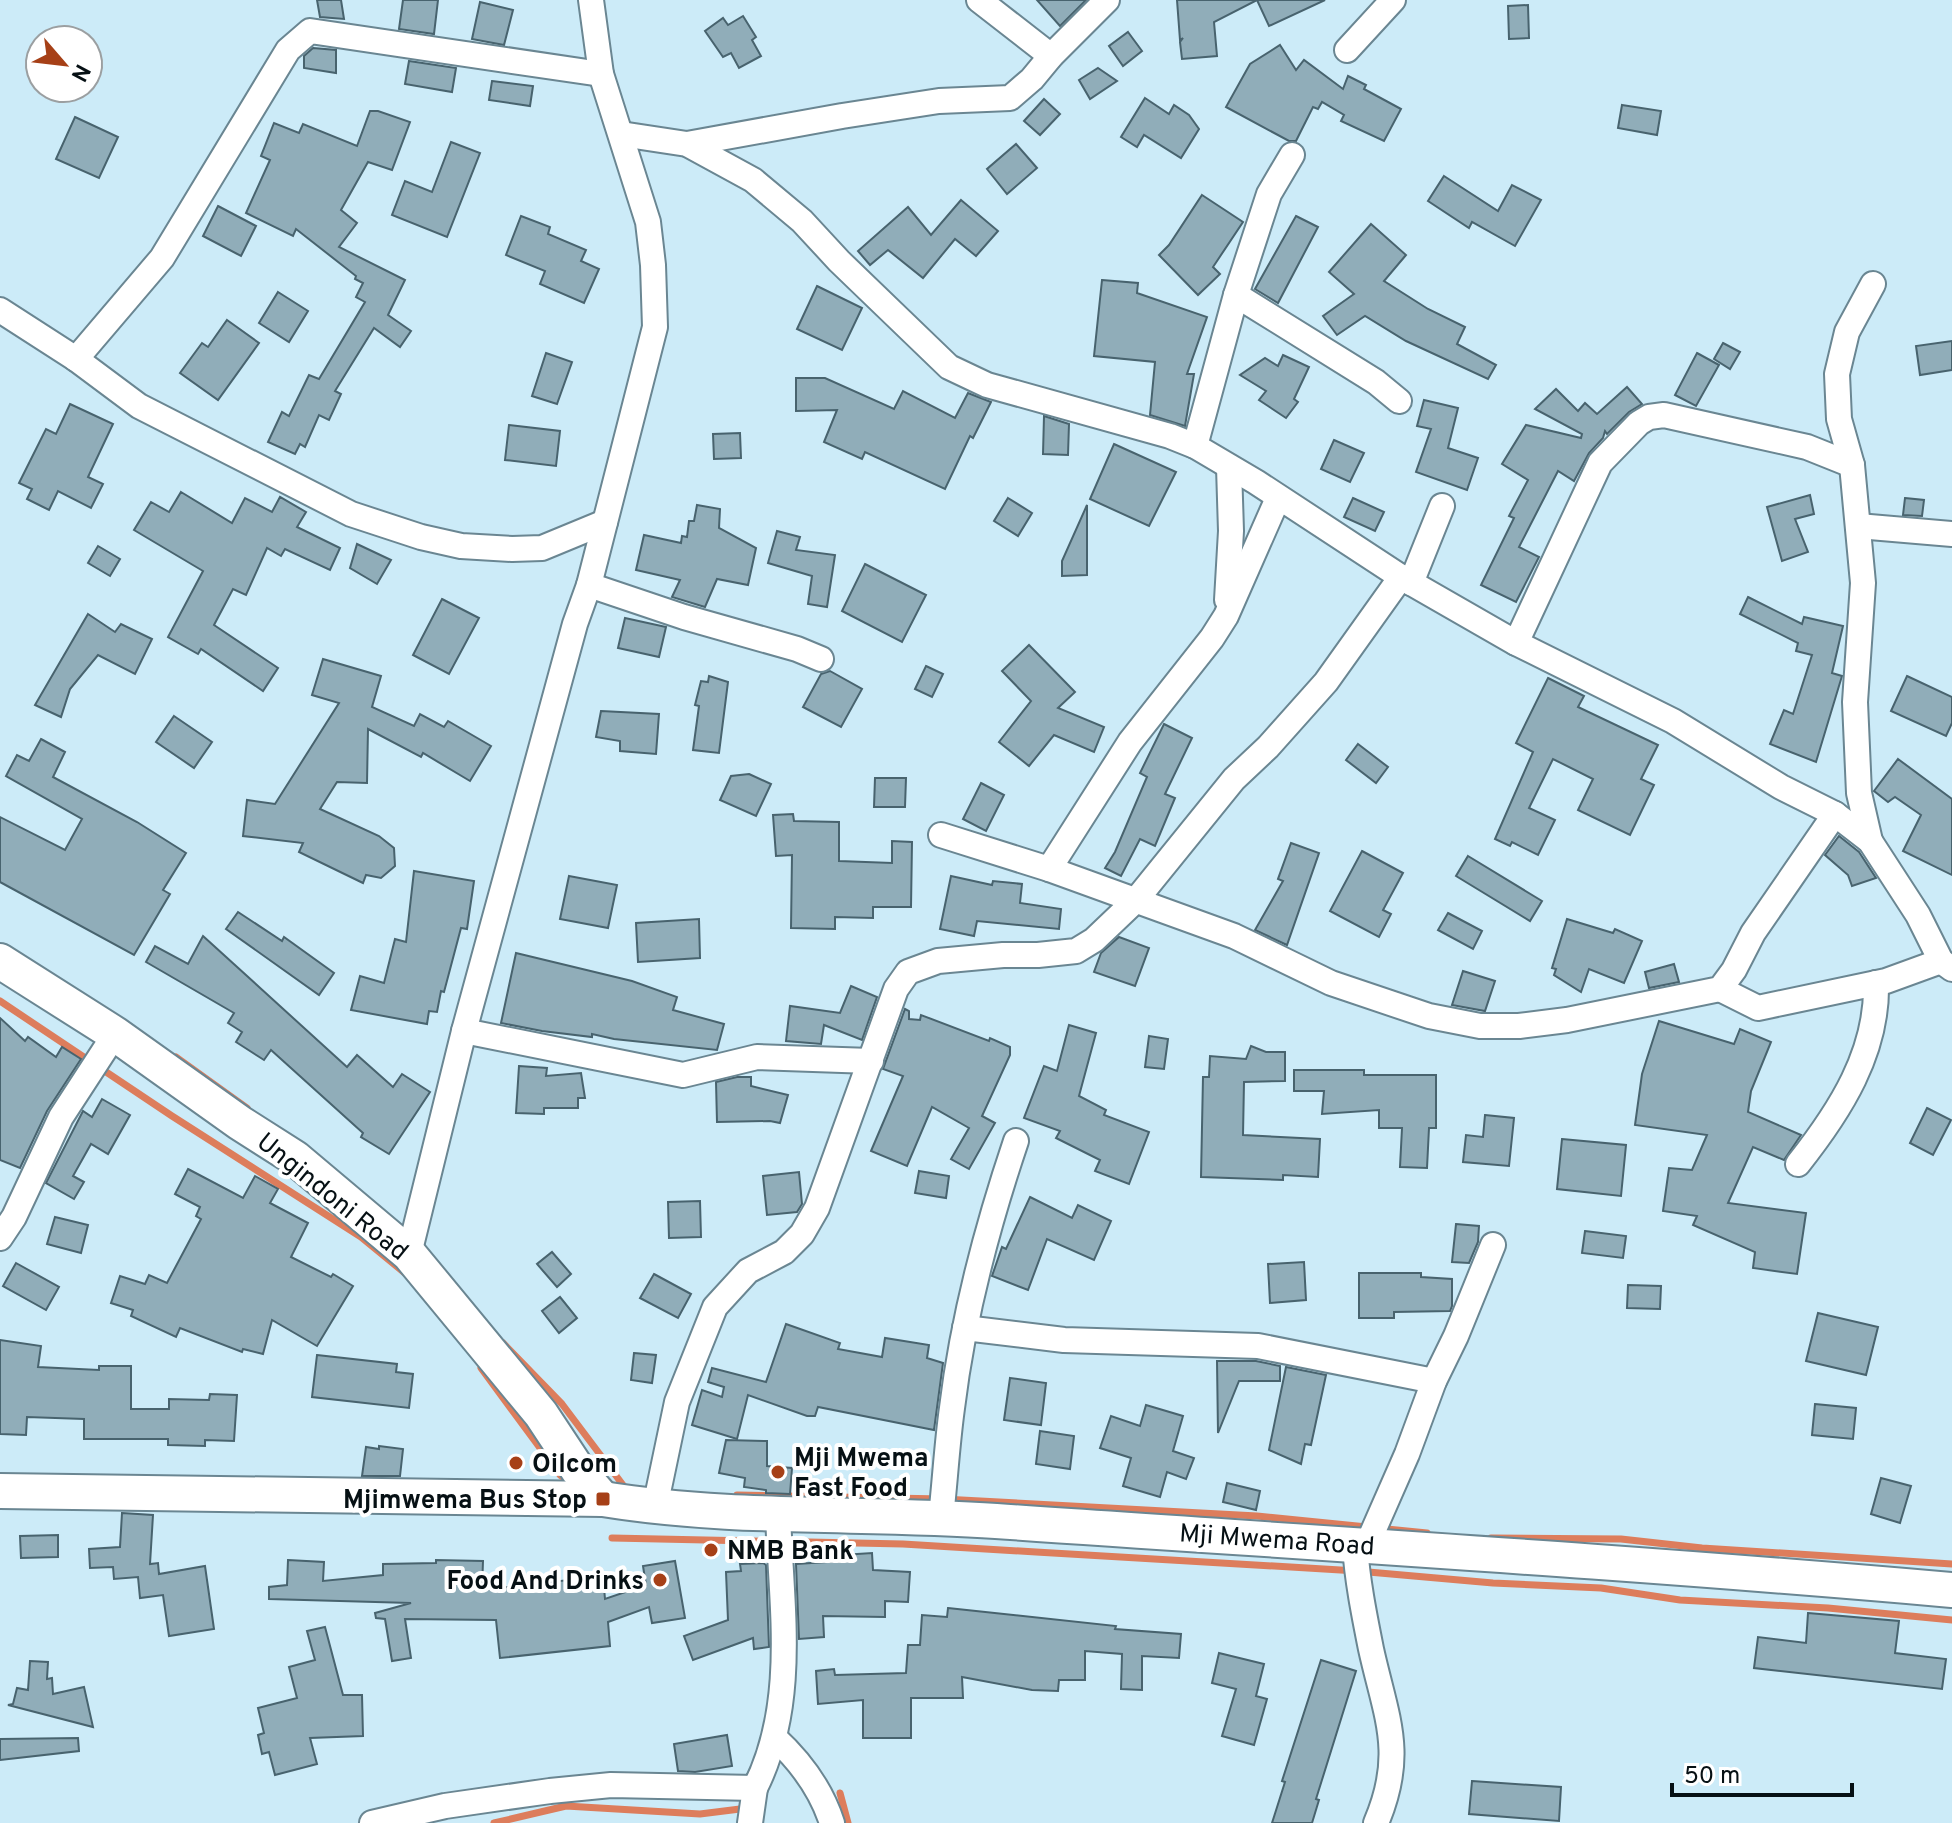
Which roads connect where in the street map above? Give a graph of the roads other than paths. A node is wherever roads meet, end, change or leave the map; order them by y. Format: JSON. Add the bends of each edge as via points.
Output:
{"nodes":[{"id":1,"x":591,"y":0,"type":"edge"},
{"id":2,"x":979,"y":0,"type":"edge"},
{"id":3,"x":1107,"y":0,"type":"edge"},
{"id":4,"x":1393,"y":0,"type":"edge"},
{"id":5,"x":1347,"y":50,"type":"dead end"},
{"id":6,"x":1051,"y":56,"type":"junction"},
{"id":7,"x":601,"y":74,"type":"junction"},
{"id":8,"x":621,"y":134,"type":"junction"},
{"id":9,"x":687,"y":144,"type":"junction"},
{"id":10,"x":1292,"y":155,"type":"dead end"},
{"id":11,"x":1873,"y":284,"type":"dead end"},
{"id":12,"x":1236,"y":295,"type":"junction"},
{"id":13,"x":0,"y":310,"type":"edge"},
{"id":14,"x":76,"y":359,"type":"junction"},
{"id":15,"x":1399,"y":401,"type":"dead end"},
{"id":16,"x":1195,"y":446,"type":"junction"},
{"id":17,"x":1852,"y":465,"type":"junction"},
{"id":18,"x":1229,"y":467,"type":"junction"},
{"id":19,"x":1278,"y":498,"type":"junction"},
{"id":20,"x":1442,"y":506,"type":"dead end"},
{"id":21,"x":605,"y":522,"type":"junction"},
{"id":22,"x":1858,"y":526,"type":"junction"},
{"id":23,"x":1952,"y":534,"type":"edge"},
{"id":24,"x":1406,"y":580,"type":"junction"},
{"id":25,"x":589,"y":585,"type":"junction"},
{"id":26,"x":1226,"y":616,"type":"junction"},
{"id":27,"x":1516,"y":643,"type":"junction"},
{"id":28,"x":821,"y":659,"type":"dead end"},
{"id":29,"x":1835,"y":814,"type":"junction"},
{"id":30,"x":941,"y":835,"type":"dead end"},
{"id":31,"x":1870,"y":841,"type":"junction"},
{"id":32,"x":1049,"y":869,"type":"junction"},
{"id":33,"x":1136,"y":900,"type":"junction"},
{"id":34,"x":0,"y":961,"type":"edge"},
{"id":35,"x":1947,"y":965,"type":"edge"},
{"id":36,"x":1876,"y":983,"type":"junction"},
{"id":37,"x":1720,"y":989,"type":"junction"},
{"id":38,"x":464,"y":1031,"type":"junction"},
{"id":39,"x":115,"y":1034,"type":"junction"},
{"id":40,"x":871,"y":1061,"type":"junction"},
{"id":41,"x":1016,"y":1141,"type":"dead end"},
{"id":42,"x":1798,"y":1164,"type":"dead end"},
{"id":43,"x":0,"y":1238,"type":"edge"},
{"id":44,"x":1493,"y":1245,"type":"dead end"},
{"id":45,"x":409,"y":1254,"type":"junction"},
{"id":46,"x":965,"y":1328,"type":"junction"},
{"id":47,"x":1434,"y":1381,"type":"junction"},
{"id":48,"x":0,"y":1491,"type":"edge"},
{"id":49,"x":603,"y":1499,"type":"junction"},
{"id":50,"x":655,"y":1507,"type":"junction"},
{"id":51,"x":778,"y":1514,"type":"junction"},
{"id":52,"x":941,"y":1517,"type":"junction"},
{"id":53,"x":1361,"y":1545,"type":"junction"},
{"id":54,"x":1952,"y":1590,"type":"edge"},
{"id":55,"x":775,"y":1738,"type":"junction"},
{"id":56,"x":755,"y":1788,"type":"junction"},
{"id":57,"x":372,"y":1823,"type":"edge"},
{"id":58,"x":750,"y":1823,"type":"edge"},
{"id":59,"x":832,"y":1823,"type":"edge"},
{"id":60,"x":1376,"y":1823,"type":"edge"}],
"edges":[{"from":1,"to":7,"type":"street"},
{"from":2,"to":6,"type":"street"},
{"from":3,"to":6,"type":"street"},
{"from":4,"to":5,"type":"street"},
{"from":6,"to":9,"type":"street","via":[[1010,98],[939,101]]},
{"from":7,"to":8,"type":"street"},
{"from":7,"to":14,"type":"street","via":[[310,31],[288,50],[162,258]]},
{"from":8,"to":9,"type":"street"},
{"from":8,"to":21,"type":"street","via":[[648,222],[655,327]]},
{"from":9,"to":16,"type":"street","via":[[753,180],[795,214],[949,367],[987,385]]},
{"from":10,"to":12,"type":"street","via":[[1269,194]]},
{"from":11,"to":17,"type":"street","via":[[1847,332],[1837,374],[1839,419]]},
{"from":12,"to":15,"type":"street"},
{"from":12,"to":16,"type":"street"},
{"from":13,"to":14,"type":"street"},
{"from":14,"to":21,"type":"street","via":[[139,406],[252,465],[351,514],[421,537],[461,546],[542,548]]},
{"from":16,"to":18,"type":"street"},
{"from":17,"to":22,"type":"street"},
{"from":17,"to":27,"type":"street","via":[[1807,447],[1664,415],[1649,417],[1600,463]]},
{"from":18,"to":19,"type":"street"},
{"from":18,"to":26,"type":"street"},
{"from":19,"to":24,"type":"street"},
{"from":19,"to":26,"type":"street"},
{"from":20,"to":24,"type":"street"},
{"from":21,"to":25,"type":"street"},
{"from":22,"to":23,"type":"street"},
{"from":22,"to":31,"type":"street","via":[[1863,583],[1855,702],[1859,793]]},
{"from":24,"to":27,"type":"street"},
{"from":24,"to":33,"type":"street","via":[[1326,682],[1218,798]]},
{"from":25,"to":28,"type":"street"},
{"from":25,"to":38,"type":"street"},
{"from":26,"to":32,"type":"street","via":[[1130,742]]},
{"from":27,"to":29,"type":"street","via":[[1673,721]]},
{"from":29,"to":31,"type":"street"},
{"from":29,"to":37,"type":"street"},
{"from":30,"to":32,"type":"street"},
{"from":31,"to":35,"type":"street"},
{"from":32,"to":33,"type":"street"},
{"from":33,"to":37,"type":"street","via":[[1234,936],[1331,983],[1429,1016],[1480,1026],[1567,1020]]},
{"from":33,"to":40,"type":"street","via":[[1076,951],[938,961],[908,972],[896,989]]},
{"from":34,"to":39,"type":"main road","name":"Ungindoni Road"},
{"from":35,"to":36,"type":"street"},
{"from":36,"to":37,"type":"street","via":[[1758,1008]]},
{"from":36,"to":42,"type":"street","via":[[1875,1024],[1866,1056],[1825,1129]]},
{"from":38,"to":40,"type":"street","via":[[683,1075],[757,1057]]},
{"from":38,"to":45,"type":"street"},
{"from":39,"to":43,"type":"street","via":[[61,1117]]},
{"from":39,"to":45,"type":"main road","name":"Ungindoni Road","via":[[295,1158]]},
{"from":40,"to":50,"type":"street","via":[[817,1208],[802,1234],[784,1252],[748,1271],[715,1307],[677,1402]]},
{"from":41,"to":46,"type":"street","via":[[993,1209]]},
{"from":44,"to":47,"type":"street"},
{"from":45,"to":49,"type":"main road","name":"Ungindoni Road","via":[[541,1414]]},
{"from":46,"to":47,"type":"street","via":[[1064,1340],[1258,1346]]},
{"from":46,"to":52,"type":"street"},
{"from":47,"to":53,"type":"street","via":[[1407,1454]]},
{"from":48,"to":49,"type":"main road","name":"Mji Mwema Road"},
{"from":49,"to":50,"type":"main road","name":"Mji Mwema Road"},
{"from":50,"to":51,"type":"main road","name":"Mji Mwema Road"},
{"from":51,"to":52,"type":"main road","name":"Mji Mwema Road"},
{"from":51,"to":55,"type":"street","via":[[786,1641]]},
{"from":52,"to":53,"type":"main road","name":"Mji Mwema Road"},
{"from":53,"to":54,"type":"main road","name":"Mji Mwema Road"},
{"from":53,"to":60,"type":"street","via":[[1357,1571],[1393,1748],[1390,1786]]},
{"from":55,"to":56,"type":"street"},
{"from":55,"to":59,"type":"street","via":[[800,1762]]},
{"from":56,"to":57,"type":"street","via":[[565,1789],[445,1806]]},
{"from":56,"to":58,"type":"street"}]}
